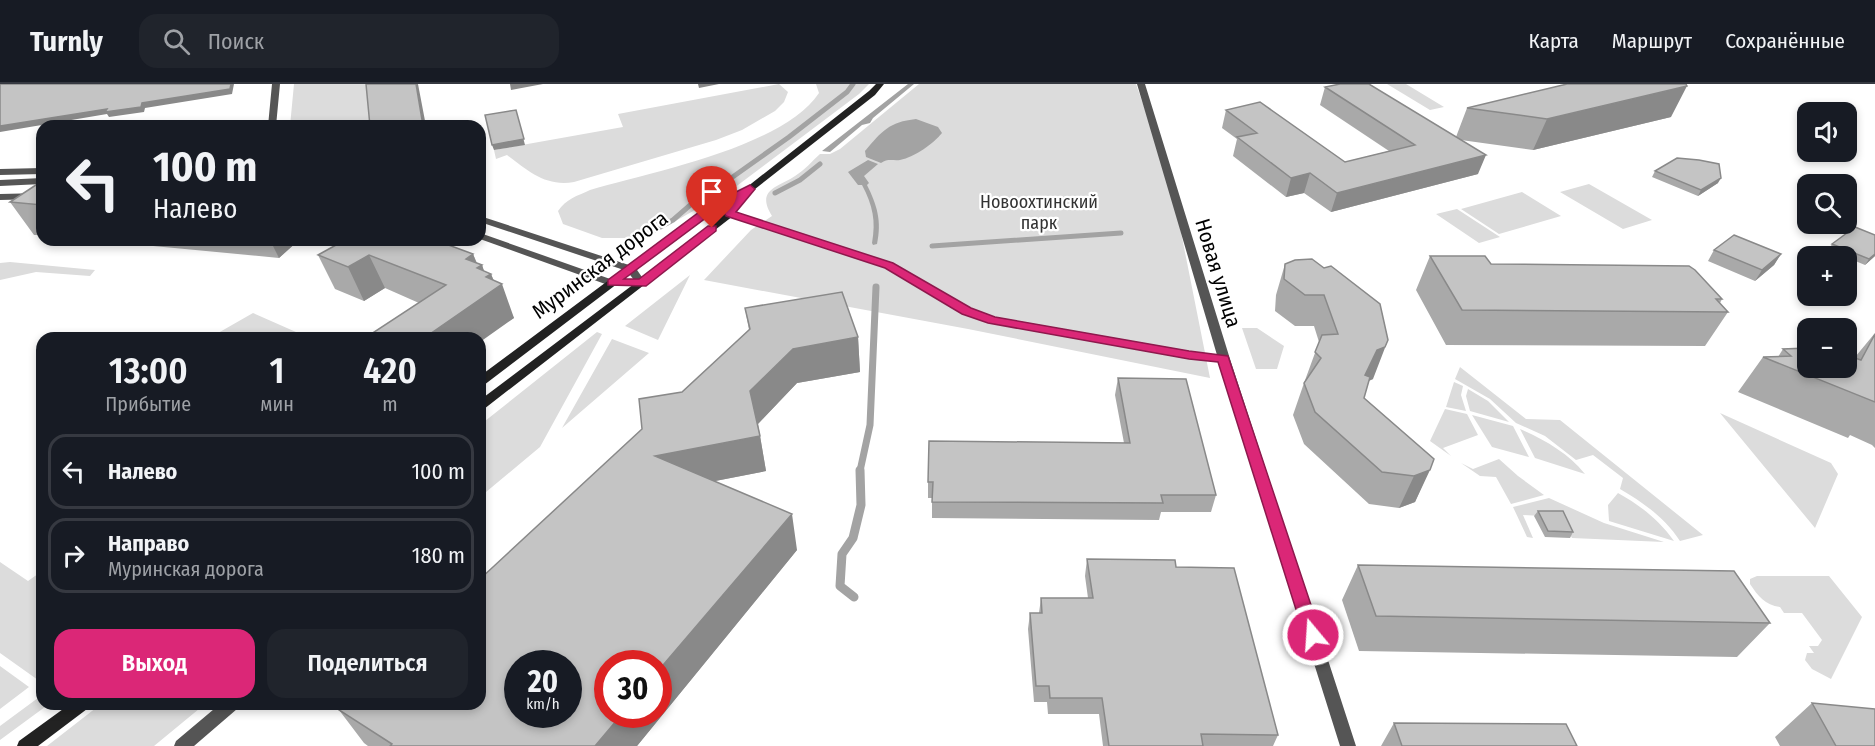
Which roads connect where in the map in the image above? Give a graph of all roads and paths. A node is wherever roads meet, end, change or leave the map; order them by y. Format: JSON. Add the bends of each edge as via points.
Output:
{"nodes":[{"id":1,"x":276,"y":84,"type":"edge"},
{"id":2,"x":880,"y":84,"type":"edge"},
{"id":3,"x":1141,"y":84,"type":"edge"},
{"id":4,"x":273,"y":120,"type":"edge"},
{"id":5,"x":36,"y":171,"type":"edge"},
{"id":6,"x":0,"y":172,"type":"edge"},
{"id":7,"x":36,"y":181,"type":"edge"},
{"id":8,"x":0,"y":183,"type":"edge"},
{"id":9,"x":750,"y":189,"type":"junction"},
{"id":10,"x":36,"y":196,"type":"edge"},
{"id":11,"x":0,"y":197,"type":"edge"},
{"id":12,"x":730,"y":213,"type":"junction"},
{"id":13,"x":486,"y":221,"type":"edge"},
{"id":14,"x":486,"y":238,"type":"edge"},
{"id":15,"x":630,"y":269,"type":"junction"},
{"id":16,"x":612,"y":283,"type":"junction"},
{"id":17,"x":641,"y":283,"type":"junction"},
{"id":18,"x":1224,"y":359,"type":"junction"},
{"id":19,"x":486,"y":378,"type":"edge"},
{"id":20,"x":486,"y":401,"type":"edge"},
{"id":21,"x":73,"y":710,"type":"edge"},
{"id":22,"x":224,"y":710,"type":"edge"},
{"id":23,"x":25,"y":746,"type":"edge"},
{"id":24,"x":182,"y":746,"type":"edge"},
{"id":25,"x":1348,"y":746,"type":"edge"}],
"edges":[{"from":1,"to":4,"type":"street"},
{"from":2,"to":9,"type":"street","name":"Муринская дорога"},
{"from":3,"to":18,"type":"street","name":"Новая улица"},
{"from":5,"to":6,"type":"street"},
{"from":7,"to":8,"type":"street"},
{"from":9,"to":12,"type":"street","name":"Муринская дорога"},
{"from":9,"to":15,"type":"street","name":"Муринская дорога","via":[[710,209]]},
{"from":10,"to":11,"type":"street"},
{"from":12,"to":17,"type":"street","name":"Муринская дорога"},
{"from":12,"to":18,"type":"street","via":[[889,265],[966,311],[993,320]]},
{"from":13,"to":15,"type":"street"},
{"from":14,"to":16,"type":"street"},
{"from":15,"to":16,"type":"street","name":"Муринская дорога"},
{"from":15,"to":17,"type":"street"},
{"from":16,"to":17,"type":"street"},
{"from":16,"to":19,"type":"street","name":"Муринская дорога"},
{"from":17,"to":20,"type":"street","name":"Муринская дорога"},
{"from":18,"to":25,"type":"street","name":"Новая улица"},
{"from":21,"to":23,"type":"street"},
{"from":22,"to":24,"type":"street"}]}
